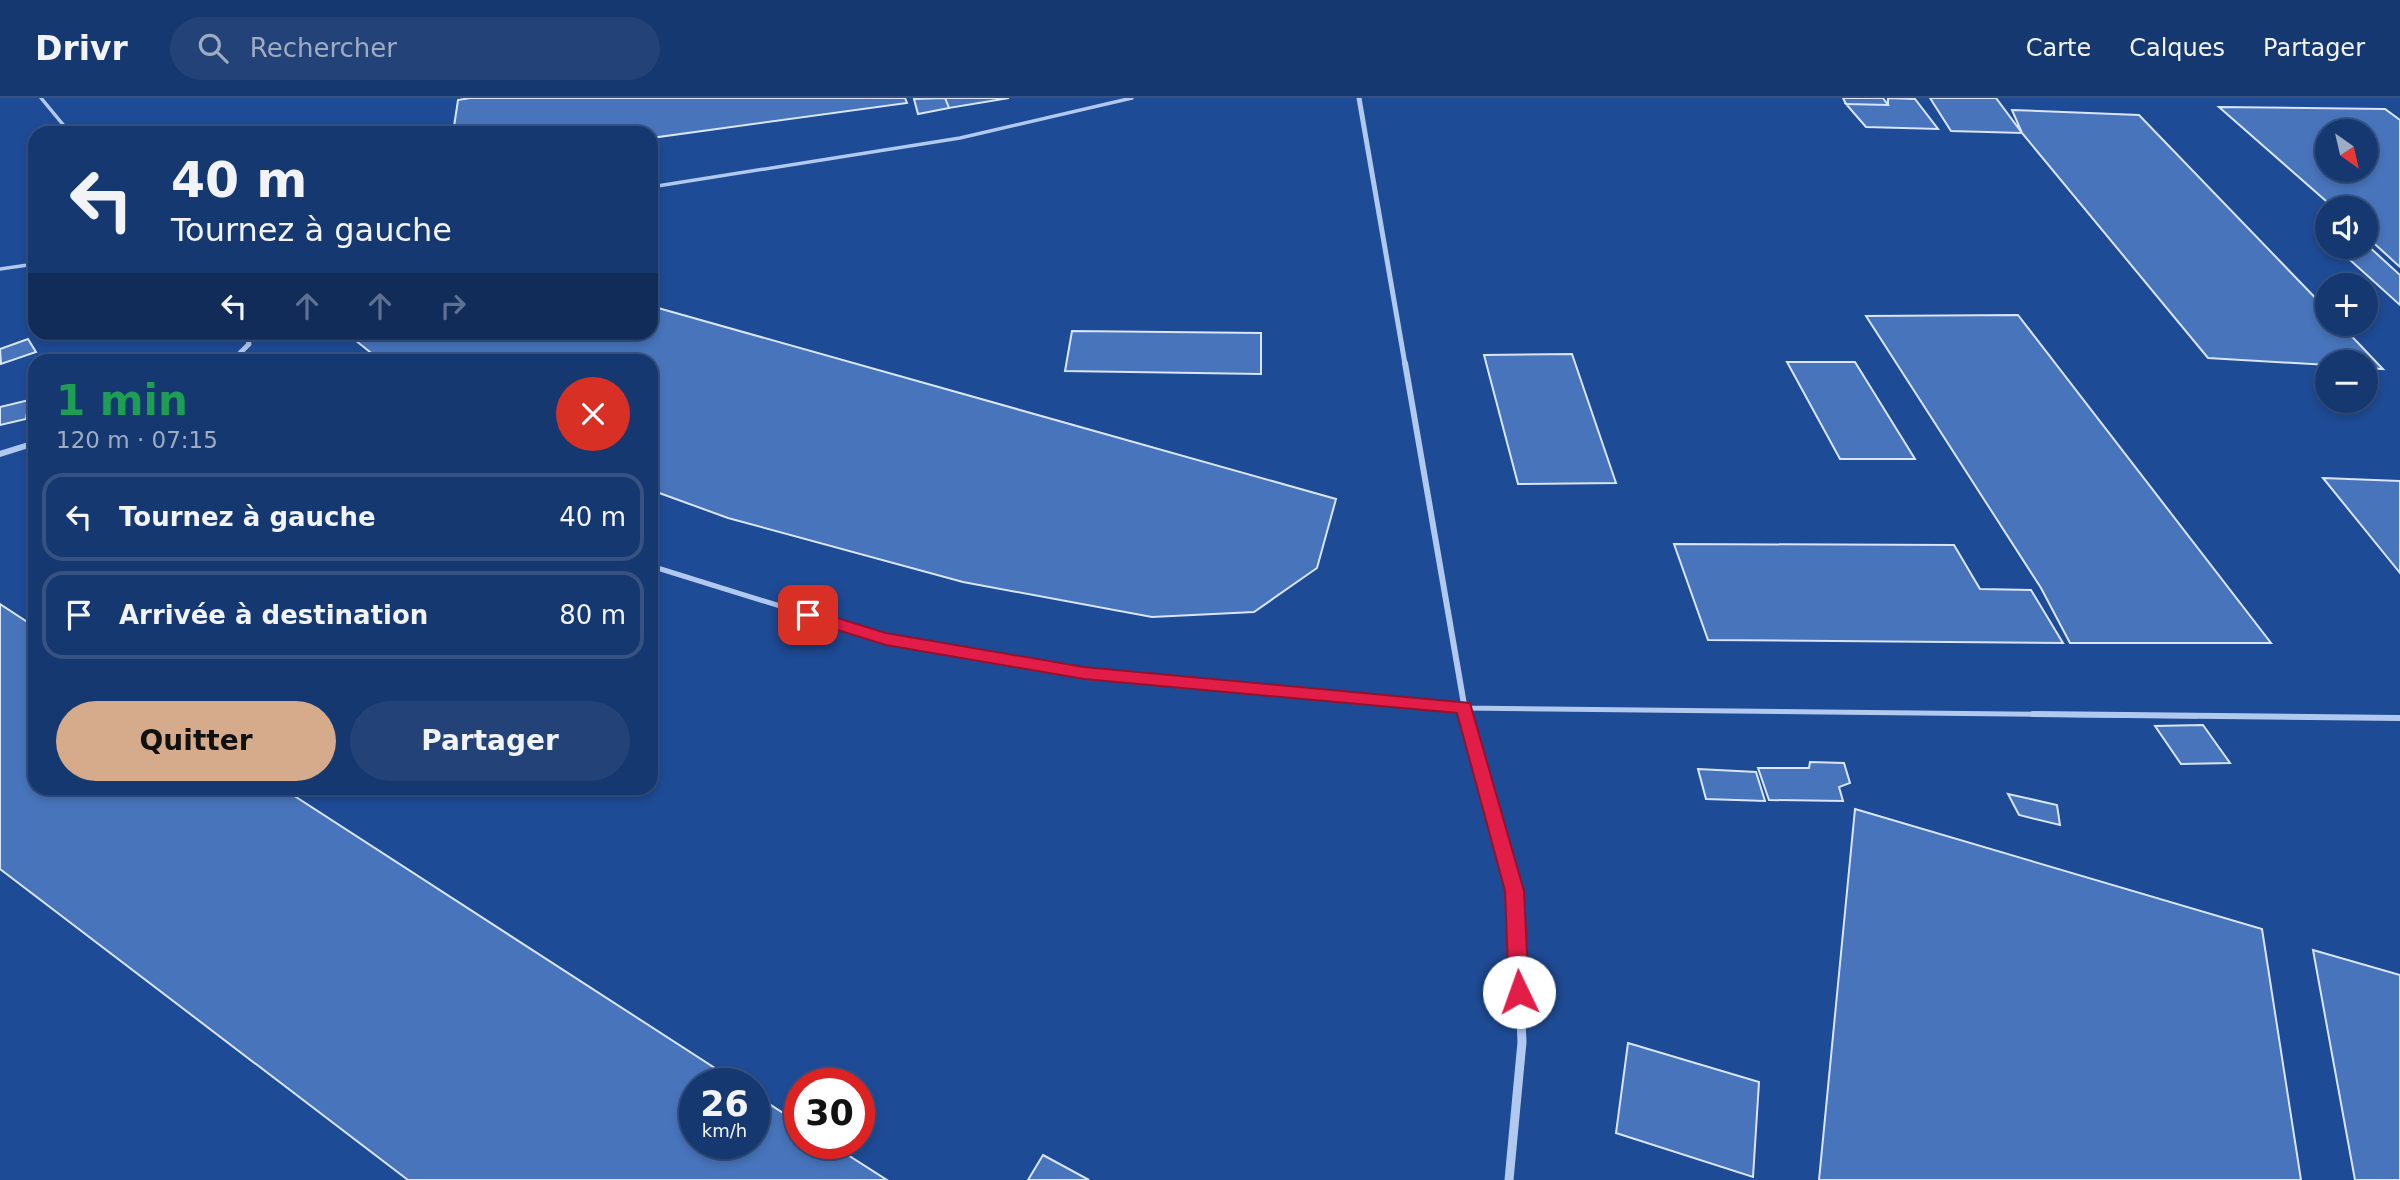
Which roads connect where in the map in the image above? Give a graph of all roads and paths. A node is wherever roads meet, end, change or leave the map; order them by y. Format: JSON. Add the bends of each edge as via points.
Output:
{"nodes":[{"id":1,"x":41,"y":98,"type":"edge"},
{"id":2,"x":1132,"y":98,"type":"edge"},
{"id":3,"x":1356,"y":100,"type":"edge"},
{"id":4,"x":64,"y":126,"type":"edge"},
{"id":5,"x":658,"y":186,"type":"edge"},
{"id":6,"x":28,"y":265,"type":"edge"},
{"id":7,"x":0,"y":269,"type":"edge"},
{"id":8,"x":248,"y":340,"type":"edge"},
{"id":9,"x":239,"y":354,"type":"edge"},
{"id":10,"x":28,"y":445,"type":"edge"},
{"id":11,"x":0,"y":454,"type":"edge"},
{"id":12,"x":658,"y":568,"type":"edge"},
{"id":13,"x":1464,"y":708,"type":"junction"},
{"id":14,"x":2400,"y":718,"type":"edge"},
{"id":15,"x":1509,"y":1180,"type":"edge"}],
"edges":[{"from":1,"to":4,"type":"lane"},
{"from":2,"to":5,"type":"lane","via":[[960,138]]},
{"from":3,"to":13,"type":"street"},
{"from":6,"to":7,"type":"lane"},
{"from":8,"to":9,"type":"street"},
{"from":10,"to":11,"type":"street"},
{"from":12,"to":13,"type":"lane","via":[[886,639],[1084,673]]},
{"from":13,"to":14,"type":"lane"},
{"from":13,"to":15,"type":"street","via":[[1514,891],[1521,1042]]}]}
